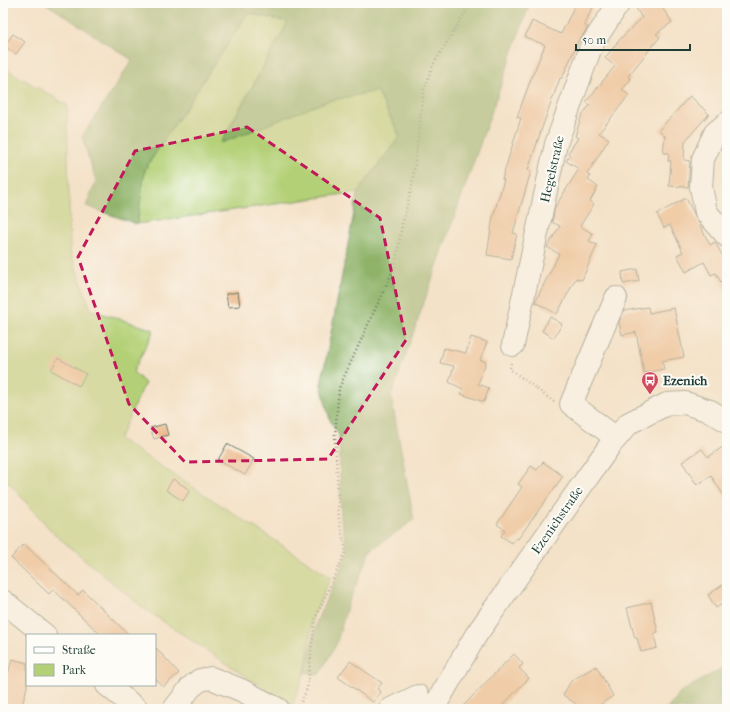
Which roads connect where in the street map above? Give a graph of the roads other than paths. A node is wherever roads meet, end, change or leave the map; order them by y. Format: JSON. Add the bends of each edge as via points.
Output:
{"nodes":[{"id":1,"x":619,"y":3,"type":"edge"},
{"id":2,"x":727,"y":123,"type":"edge"},
{"id":3,"x":727,"y":236,"type":"edge"},
{"id":4,"x":616,"y":298,"type":"dead end"},
{"id":5,"x":513,"y":345,"type":"dead end"},
{"id":6,"x":727,"y":421,"type":"edge"},
{"id":7,"x":616,"y":438,"type":"junction"},
{"id":8,"x":3,"y":601,"type":"edge"},
{"id":9,"x":44,"y":634,"type":"edge"},
{"id":10,"x":108,"y":686,"type":"edge"},
{"id":11,"x":426,"y":702,"type":"edge"},
{"id":12,"x":136,"y":709,"type":"edge"},
{"id":13,"x":174,"y":709,"type":"edge"},
{"id":14,"x":278,"y":709,"type":"edge"},
{"id":15,"x":392,"y":709,"type":"edge"}],
"edges":[{"from":1,"to":5,"type":"street","name":"Hegelstraße","via":[[592,44],[556,144]]},
{"from":2,"to":3,"type":"street","via":[[715,133],[703,159],[700,187],[706,212]]},
{"from":4,"to":7,"type":"street","via":[[571,404]]},
{"from":6,"to":7,"type":"street","name":"Ezenichstraße","via":[[710,411],[685,403],[667,404],[629,423]]},
{"from":7,"to":11,"type":"street","name":"Ezenichstraße"},
{"from":8,"to":9,"type":"street"},
{"from":10,"to":12,"type":"street"},
{"from":11,"to":15,"type":"street"},
{"from":13,"to":14,"type":"street","via":[[191,687],[200,680],[211,678],[242,690]]}]}
